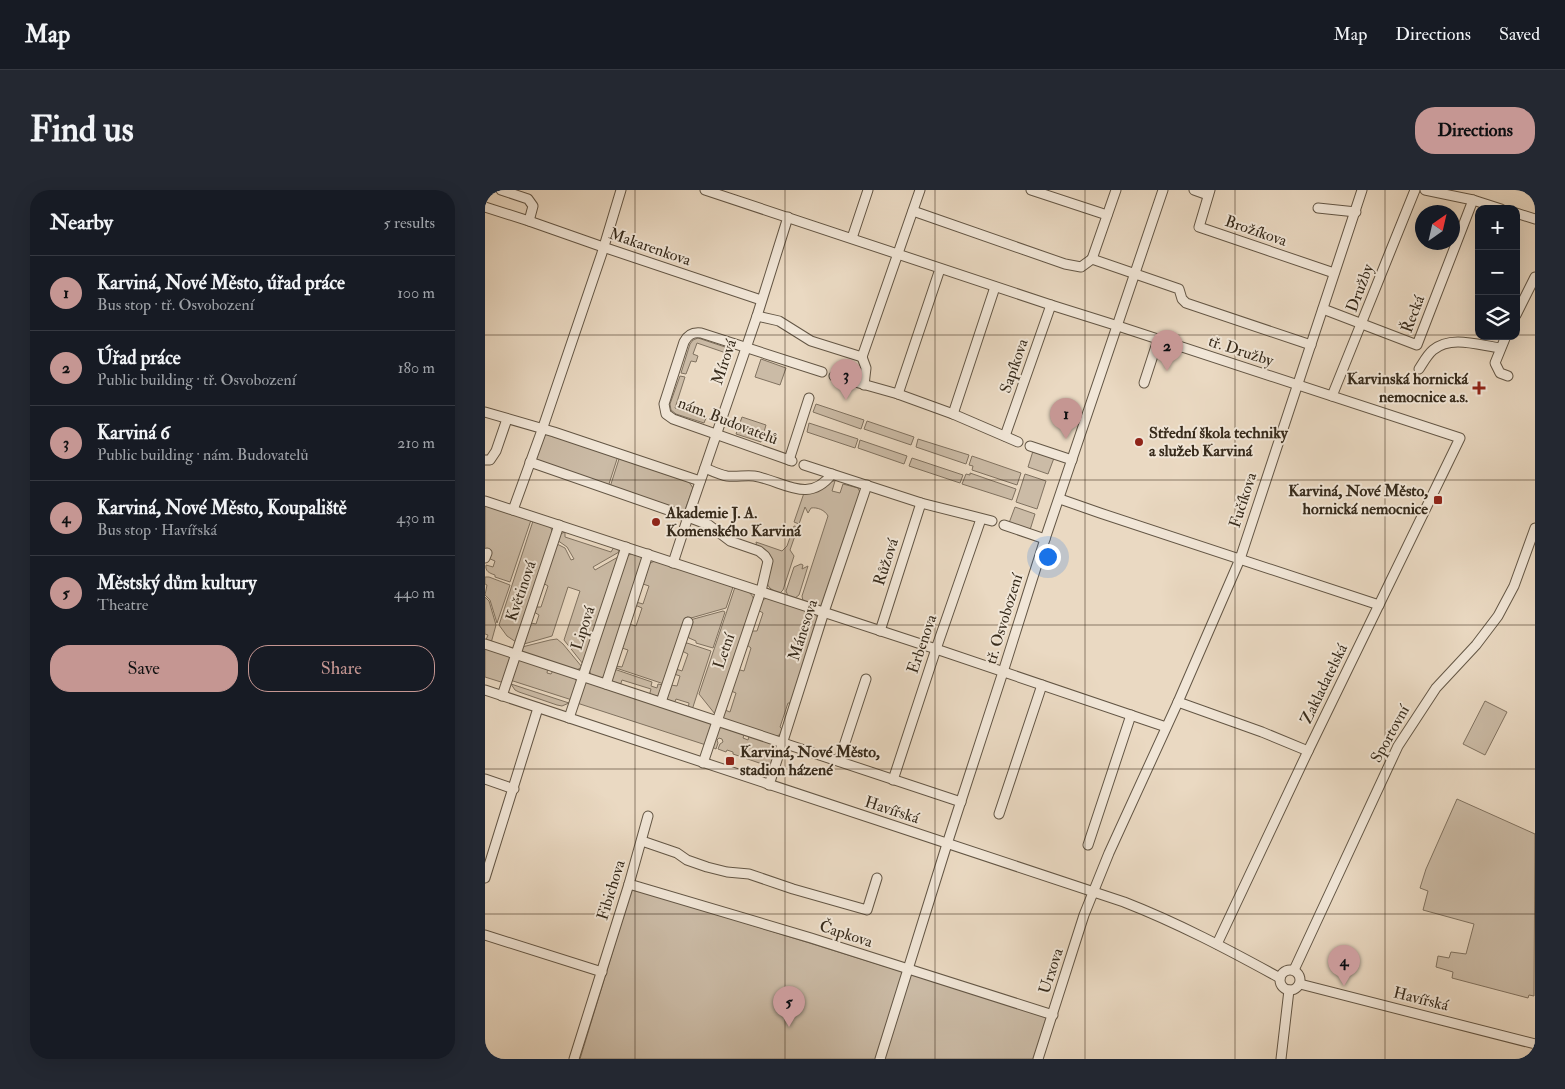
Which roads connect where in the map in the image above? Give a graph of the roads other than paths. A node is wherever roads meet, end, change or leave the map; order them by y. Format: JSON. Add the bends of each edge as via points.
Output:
{"nodes":[{"id":1,"x":501,"y":190,"type":"edge"},
{"id":2,"x":621,"y":190,"type":"edge"},
{"id":3,"x":705,"y":190,"type":"edge"},
{"id":4,"x":868,"y":190,"type":"edge"},
{"id":5,"x":920,"y":190,"type":"edge"},
{"id":6,"x":1031,"y":190,"type":"edge"},
{"id":7,"x":1116,"y":190,"type":"edge"},
{"id":8,"x":1163,"y":190,"type":"edge"},
{"id":9,"x":1195,"y":190,"type":"edge"},
{"id":10,"x":1362,"y":190,"type":"edge"},
{"id":11,"x":1415,"y":190,"type":"edge"},
{"id":12,"x":1425,"y":190,"type":"edge"},
{"id":13,"x":1209,"y":193,"type":"edge"},
{"id":14,"x":1473,"y":200,"type":"junction"},
{"id":15,"x":1489,"y":205,"type":"edge"},
{"id":16,"x":485,"y":207,"type":"edge"},
{"id":17,"x":1318,"y":208,"type":"dead end"},
{"id":18,"x":913,"y":211,"type":"junction"},
{"id":19,"x":1356,"y":212,"type":"junction"},
{"id":20,"x":1520,"y":214,"type":"edge"},
{"id":21,"x":1107,"y":215,"type":"junction"},
{"id":22,"x":789,"y":217,"type":"junction"},
{"id":23,"x":1535,"y":219,"type":"edge"},
{"id":24,"x":529,"y":220,"type":"junction"},
{"id":25,"x":852,"y":238,"type":"junction"},
{"id":26,"x":603,"y":247,"type":"junction"},
{"id":27,"x":898,"y":255,"type":"junction"},
{"id":28,"x":1092,"y":259,"type":"junction"},
{"id":29,"x":940,"y":268,"type":"junction"},
{"id":30,"x":1334,"y":273,"type":"junction"},
{"id":31,"x":1136,"y":274,"type":"junction"},
{"id":32,"x":1535,"y":277,"type":"edge"},
{"id":33,"x":995,"y":287,"type":"junction"},
{"id":34,"x":761,"y":300,"type":"junction"},
{"id":35,"x":1051,"y":305,"type":"junction"},
{"id":36,"x":1520,"y":307,"type":"edge"},
{"id":37,"x":1323,"y":309,"type":"junction"},
{"id":38,"x":757,"y":316,"type":"junction"},
{"id":39,"x":1362,"y":325,"type":"junction"},
{"id":40,"x":1118,"y":326,"type":"junction"},
{"id":41,"x":1158,"y":340,"type":"junction"},
{"id":42,"x":1504,"y":340,"type":"edge"},
{"id":43,"x":1311,"y":345,"type":"junction"},
{"id":44,"x":745,"y":346,"type":"junction"},
{"id":45,"x":1500,"y":348,"type":"junction"},
{"id":46,"x":863,"y":357,"type":"junction"},
{"id":47,"x":1419,"y":369,"type":"dead end"},
{"id":48,"x":822,"y":372,"type":"dead end"},
{"id":49,"x":834,"y":376,"type":"dead end"},
{"id":50,"x":1508,"y":376,"type":"dead end"},
{"id":51,"x":1144,"y":383,"type":"dead end"},
{"id":52,"x":864,"y":385,"type":"junction"},
{"id":53,"x":1297,"y":385,"type":"junction"},
{"id":54,"x":898,"y":394,"type":"junction"},
{"id":55,"x":1333,"y":396,"type":"junction"},
{"id":56,"x":809,"y":398,"type":"dead end"},
{"id":57,"x":485,"y":412,"type":"edge"},
{"id":58,"x":953,"y":414,"type":"junction"},
{"id":59,"x":507,"y":419,"type":"junction"},
{"id":60,"x":542,"y":430,"type":"junction"},
{"id":61,"x":715,"y":434,"type":"junction"},
{"id":62,"x":1005,"y":436,"type":"junction"},
{"id":63,"x":1461,"y":438,"type":"joint"},
{"id":64,"x":1018,"y":442,"type":"dead end"},
{"id":65,"x":1029,"y":446,"type":"dead end"},
{"id":66,"x":485,"y":460,"type":"edge"},
{"id":67,"x":1072,"y":460,"type":"junction"},
{"id":68,"x":530,"y":462,"type":"junction"},
{"id":69,"x":804,"y":465,"type":"dead end"},
{"id":70,"x":705,"y":468,"type":"junction"},
{"id":71,"x":832,"y":474,"type":"junction"},
{"id":72,"x":700,"y":481,"type":"junction"},
{"id":73,"x":867,"y":485,"type":"junction"},
{"id":74,"x":1060,"y":498,"type":"junction"},
{"id":75,"x":485,"y":501,"type":"edge"},
{"id":76,"x":921,"y":503,"type":"junction"},
{"id":77,"x":513,"y":510,"type":"junction"},
{"id":78,"x":688,"y":517,"type":"junction"},
{"id":79,"x":981,"y":519,"type":"junction"},
{"id":80,"x":993,"y":521,"type":"dead end"},
{"id":81,"x":559,"y":525,"type":"junction"},
{"id":82,"x":1004,"y":525,"type":"dead end"},
{"id":83,"x":1535,"y":528,"type":"edge"},
{"id":84,"x":1045,"y":539,"type":"junction"},
{"id":85,"x":625,"y":548,"type":"junction"},
{"id":86,"x":648,"y":554,"type":"junction"},
{"id":87,"x":1240,"y":559,"type":"junction"},
{"id":88,"x":673,"y":563,"type":"junction"},
{"id":89,"x":761,"y":592,"type":"junction"},
{"id":90,"x":1379,"y":605,"type":"junction"},
{"id":91,"x":825,"y":612,"type":"junction"},
{"id":92,"x":687,"y":622,"type":"dead end"},
{"id":93,"x":880,"y":631,"type":"junction"},
{"id":94,"x":485,"y":644,"type":"edge"},
{"id":95,"x":936,"y":649,"type":"junction"},
{"id":96,"x":516,"y":654,"type":"junction"},
{"id":97,"x":1003,"y":672,"type":"junction"},
{"id":98,"x":583,"y":676,"type":"junction"},
{"id":99,"x":866,"y":679,"type":"dead end"},
{"id":100,"x":606,"y":684,"type":"junction"},
{"id":101,"x":1041,"y":685,"type":"junction"},
{"id":102,"x":485,"y":690,"type":"edge"},
{"id":103,"x":502,"y":696,"type":"junction"},
{"id":104,"x":661,"y":702,"type":"junction"},
{"id":105,"x":1178,"y":702,"type":"junction"},
{"id":106,"x":538,"y":708,"type":"junction"},
{"id":107,"x":1131,"y":715,"type":"junction"},
{"id":108,"x":569,"y":718,"type":"junction"},
{"id":109,"x":716,"y":721,"type":"junction"},
{"id":110,"x":1166,"y":727,"type":"junction"},
{"id":111,"x":783,"y":742,"type":"junction"},
{"id":112,"x":1308,"y":751,"type":"junction"},
{"id":113,"x":839,"y":761,"type":"junction"},
{"id":114,"x":703,"y":763,"type":"junction"},
{"id":115,"x":485,"y":779,"type":"edge"},
{"id":116,"x":893,"y":780,"type":"junction"},
{"id":117,"x":769,"y":785,"type":"junction"},
{"id":118,"x":513,"y":788,"type":"junction"},
{"id":119,"x":961,"y":802,"type":"junction"},
{"id":120,"x":999,"y":814,"type":"dead end"},
{"id":121,"x":648,"y":816,"type":"dead end"},
{"id":122,"x":641,"y":841,"type":"junction"},
{"id":123,"x":947,"y":844,"type":"junction"},
{"id":124,"x":1088,"y":845,"type":"dead end"},
{"id":125,"x":485,"y":878,"type":"edge"},
{"id":126,"x":877,"y":878,"type":"dead end"},
{"id":127,"x":629,"y":884,"type":"junction"},
{"id":128,"x":1094,"y":893,"type":"junction"},
{"id":129,"x":485,"y":935,"type":"edge"},
{"id":130,"x":1217,"y":944,"type":"junction"},
{"id":131,"x":908,"y":969,"type":"junction"},
{"id":132,"x":1294,"y":970,"type":"junction"},
{"id":133,"x":602,"y":972,"type":"junction"},
{"id":134,"x":1280,"y":978,"type":"junction"},
{"id":135,"x":1300,"y":984,"type":"junction"},
{"id":136,"x":1289,"y":990,"type":"junction"},
{"id":137,"x":1053,"y":1015,"type":"junction"},
{"id":138,"x":1535,"y":1044,"type":"edge"},
{"id":139,"x":1041,"y":1058,"type":"edge"},
{"id":140,"x":574,"y":1059,"type":"edge"},
{"id":141,"x":880,"y":1059,"type":"edge"},
{"id":142,"x":1281,"y":1059,"type":"edge"}],
"edges":[{"from":1,"to":24,"type":"street","via":[[528,199],[533,206]]},
{"from":2,"to":26,"type":"street"},
{"from":3,"to":22,"type":"street","name":"tř. Družby"},
{"from":4,"to":25,"type":"street"},
{"from":5,"to":18,"type":"street"},
{"from":6,"to":21,"type":"street"},
{"from":7,"to":21,"type":"street"},
{"from":8,"to":31,"type":"street","name":"tř. Osvobození"},
{"from":9,"to":13,"type":"street","name":"Brožíkova"},
{"from":10,"to":19,"type":"street","name":"Fučíkova"},
{"from":11,"to":39,"type":"street","name":"Družby"},
{"from":12,"to":14,"type":"street"},
{"from":13,"to":30,"type":"street","name":"Brožíkova","via":[[1199,227]]},
{"from":14,"to":15,"type":"street"},
{"from":14,"to":39,"type":"street","name":"Řecká","via":[[1417,346]]},
{"from":16,"to":24,"type":"street","name":"Makarenkova"},
{"from":17,"to":19,"type":"street"},
{"from":18,"to":27,"type":"street"},
{"from":18,"to":28,"type":"street","via":[[1065,264],[1081,267]]},
{"from":19,"to":30,"type":"street","name":"Fučíkova"},
{"from":20,"to":23,"type":"street"},
{"from":21,"to":28,"type":"street"},
{"from":22,"to":25,"type":"street","name":"tř. Družby"},
{"from":22,"to":34,"type":"street","name":"Mírová"},
{"from":24,"to":26,"type":"street","name":"Makarenkova"},
{"from":25,"to":27,"type":"street","name":"tř. Družby"},
{"from":26,"to":34,"type":"street","name":"Makarenkova"},
{"from":26,"to":60,"type":"street"},
{"from":27,"to":29,"type":"street","name":"tř. Družby"},
{"from":27,"to":46,"type":"street"},
{"from":28,"to":31,"type":"street"},
{"from":29,"to":33,"type":"street","name":"tř. Družby"},
{"from":29,"to":54,"type":"street"},
{"from":30,"to":37,"type":"street","name":"Fučíkova"},
{"from":31,"to":40,"type":"street","name":"tř. Osvobození"},
{"from":31,"to":43,"type":"street","name":"tř. Družby","via":[[1179,288],[1186,303]]},
{"from":32,"to":36,"type":"street"},
{"from":33,"to":35,"type":"street","name":"tř. Družby"},
{"from":33,"to":58,"type":"street"},
{"from":34,"to":38,"type":"street","name":"Mírová"},
{"from":35,"to":40,"type":"street","name":"tř. Družby"},
{"from":35,"to":62,"type":"street","name":"Sapíkova"},
{"from":37,"to":39,"type":"street","name":"Řecká"},
{"from":37,"to":43,"type":"street","name":"Fučíkova"},
{"from":38,"to":44,"type":"street","name":"Mírová"},
{"from":38,"to":46,"type":"street","via":[[779,321],[811,341]]},
{"from":39,"to":55,"type":"street","name":"Družby"},
{"from":40,"to":41,"type":"street","name":"tř. Družby"},
{"from":40,"to":67,"type":"street","name":"tř. Osvobození"},
{"from":41,"to":51,"type":"street"},
{"from":41,"to":53,"type":"street","name":"tř. Družby"},
{"from":42,"to":45,"type":"street"},
{"from":43,"to":53,"type":"street","name":"Fučíkova"},
{"from":44,"to":48,"type":"street","name":"nám. Budovatelů"},
{"from":44,"to":61,"type":"street","name":"Mírová"},
{"from":44,"to":61,"type":"street","name":"nám. Budovatelů","via":[[696,332],[687,337],[679,357],[664,404],[666,414]]},
{"from":45,"to":47,"type":"street","via":[[1452,341],[1443,343],[1431,351]]},
{"from":45,"to":50,"type":"street","via":[[1495,363],[1500,373]]},
{"from":46,"to":52,"type":"street","via":[[866,368]]},
{"from":49,"to":52,"type":"street"},
{"from":52,"to":54,"type":"street"},
{"from":53,"to":55,"type":"street","name":"tř. Družby"},
{"from":53,"to":87,"type":"street","name":"Fučíkova"},
{"from":54,"to":58,"type":"street"},
{"from":55,"to":63,"type":"street","name":"tř. Družby"},
{"from":56,"to":61,"type":"street","name":"nám. Budovatelů","via":[[791,460]]},
{"from":57,"to":59,"type":"street"},
{"from":58,"to":62,"type":"street"},
{"from":59,"to":60,"type":"street"},
{"from":59,"to":66,"type":"street","via":[[496,451],[490,460]]},
{"from":60,"to":68,"type":"street"},
{"from":60,"to":72,"type":"street"},
{"from":61,"to":70,"type":"street","name":"Mírová"},
{"from":62,"to":64,"type":"street"},
{"from":63,"to":90,"type":"street","name":"Zakladatelská"},
{"from":65,"to":67,"type":"street"},
{"from":67,"to":74,"type":"street","name":"tř. Osvobození"},
{"from":68,"to":77,"type":"street"},
{"from":68,"to":78,"type":"street"},
{"from":69,"to":71,"type":"street"},
{"from":70,"to":71,"type":"street","via":[[725,476],[753,476],[799,490],[813,489],[825,483]]},
{"from":70,"to":72,"type":"street","name":"Mírová"},
{"from":71,"to":73,"type":"street"},
{"from":72,"to":78,"type":"street","name":"Mírová"},
{"from":73,"to":76,"type":"street"},
{"from":73,"to":91,"type":"street","name":"Mánesova"},
{"from":74,"to":84,"type":"street","name":"tř. Osvobození"},
{"from":74,"to":87,"type":"street"},
{"from":75,"to":77,"type":"street"},
{"from":76,"to":79,"type":"street"},
{"from":76,"to":93,"type":"street","name":"Růžová"},
{"from":77,"to":81,"type":"street"},
{"from":78,"to":88,"type":"street","name":"Mírová"},
{"from":78,"to":89,"type":"street","via":[[765,556],[768,561]]},
{"from":79,"to":80,"type":"street"},
{"from":79,"to":95,"type":"street","name":"Erbenova"},
{"from":81,"to":85,"type":"street"},
{"from":81,"to":96,"type":"street","name":"Květinová"},
{"from":82,"to":84,"type":"street"},
{"from":83,"to":132,"type":"street","name":"Sportovní","via":[[1514,586],[1499,616],[1436,688],[1398,746]]},
{"from":84,"to":97,"type":"street","name":"tř. Osvobození"},
{"from":85,"to":86,"type":"street"},
{"from":85,"to":98,"type":"street","name":"Lipová"},
{"from":86,"to":88,"type":"street"},
{"from":86,"to":100,"type":"street"},
{"from":87,"to":90,"type":"street"},
{"from":87,"to":105,"type":"street","name":"Fučíkova"},
{"from":88,"to":89,"type":"street"},
{"from":89,"to":91,"type":"street"},
{"from":89,"to":109,"type":"street","name":"Letní"},
{"from":90,"to":112,"type":"street","name":"Zakladatelská"},
{"from":91,"to":93,"type":"street"},
{"from":91,"to":111,"type":"street","name":"Mánesova"},
{"from":92,"to":104,"type":"street"},
{"from":93,"to":95,"type":"street"},
{"from":94,"to":96,"type":"street"},
{"from":95,"to":97,"type":"street"},
{"from":95,"to":116,"type":"street","name":"Erbenova"},
{"from":96,"to":98,"type":"street"},
{"from":96,"to":103,"type":"street","name":"Květinová"},
{"from":97,"to":101,"type":"street"},
{"from":97,"to":119,"type":"street","name":"tř. Osvobození"},
{"from":98,"to":100,"type":"street"},
{"from":98,"to":108,"type":"street","name":"Lipová"},
{"from":99,"to":113,"type":"street"},
{"from":100,"to":104,"type":"street"},
{"from":101,"to":107,"type":"street"},
{"from":101,"to":120,"type":"street"},
{"from":102,"to":103,"type":"street","name":"Havířská"},
{"from":103,"to":106,"type":"street","name":"Havířská"},
{"from":104,"to":109,"type":"street"},
{"from":105,"to":110,"type":"street","name":"Fučíkova"},
{"from":105,"to":112,"type":"street"},
{"from":106,"to":108,"type":"street","name":"Havířská"},
{"from":106,"to":118,"type":"street"},
{"from":107,"to":110,"type":"street"},
{"from":107,"to":124,"type":"street"},
{"from":108,"to":114,"type":"street","name":"Havířská"},
{"from":109,"to":111,"type":"street"},
{"from":109,"to":114,"type":"street","name":"Letní"},
{"from":110,"to":128,"type":"street","name":"Fučíkova"},
{"from":111,"to":113,"type":"street"},
{"from":111,"to":117,"type":"street","name":"Mánesova"},
{"from":112,"to":130,"type":"street","name":"Zakladatelská"},
{"from":113,"to":116,"type":"street"},
{"from":114,"to":117,"type":"street","name":"Havířská"},
{"from":115,"to":118,"type":"street"},
{"from":116,"to":119,"type":"street"},
{"from":117,"to":123,"type":"street","name":"Havířská"},
{"from":118,"to":125,"type":"street"},
{"from":119,"to":123,"type":"street","name":"tř. Osvobození"},
{"from":121,"to":122,"type":"street","name":"Fibichova"},
{"from":122,"to":126,"type":"street","name":"Čapkova","via":[[707,867],[749,874],[867,910]]},
{"from":122,"to":127,"type":"street","name":"Fibichova"},
{"from":123,"to":128,"type":"street","name":"Havířská"},
{"from":123,"to":131,"type":"street","name":"tř. Osvobození"},
{"from":127,"to":131,"type":"street","name":"Čapkova"},
{"from":127,"to":133,"type":"street","name":"Fibichova"},
{"from":128,"to":130,"type":"street","name":"Havířská","via":[[1159,916]]},
{"from":128,"to":137,"type":"street","name":"Urxova"},
{"from":129,"to":133,"type":"street"},
{"from":130,"to":134,"type":"street","name":"Havířská"},
{"from":131,"to":137,"type":"street","name":"Čapkova"},
{"from":131,"to":141,"type":"street","name":"tř. Osvobození"},
{"from":132,"to":134,"type":"street","via":[[1284,972]]},
{"from":132,"to":135,"type":"street","via":[[1299,974]]},
{"from":133,"to":140,"type":"street","name":"Fibichova"},
{"from":134,"to":136,"type":"street","via":[[1283,987]]},
{"from":135,"to":136,"type":"street"},
{"from":135,"to":138,"type":"street","name":"Havířská"},
{"from":136,"to":142,"type":"street"},
{"from":137,"to":139,"type":"street","name":"Urxova"}]}
